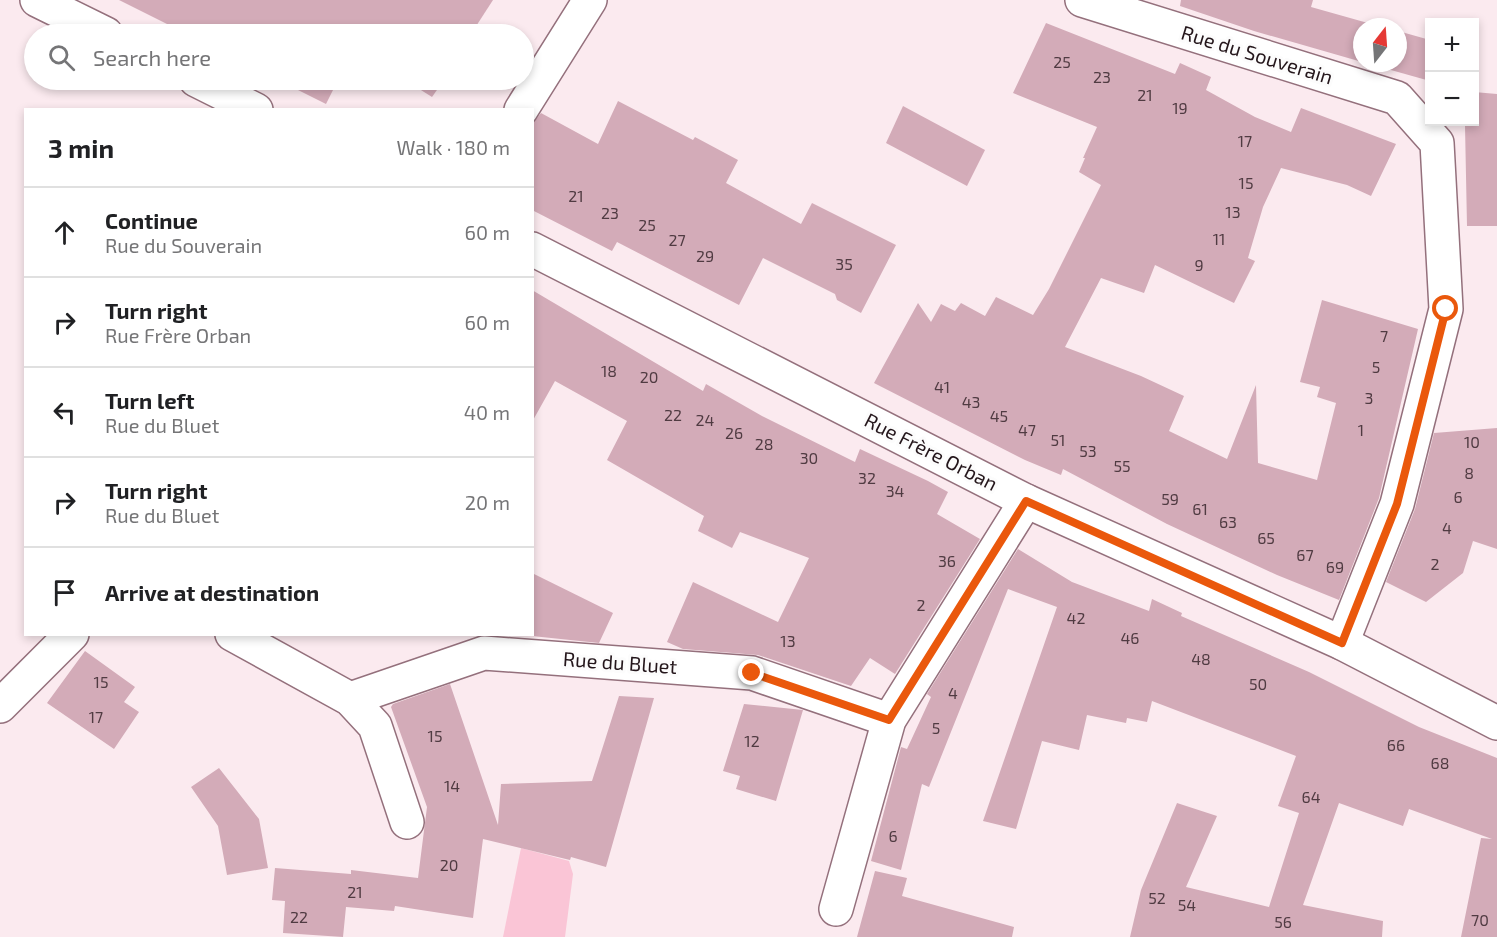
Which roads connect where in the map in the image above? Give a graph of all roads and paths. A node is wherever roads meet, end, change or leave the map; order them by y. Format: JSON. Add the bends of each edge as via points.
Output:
{"nodes":[{"id":1,"x":37,"y":0,"type":"edge"},
{"id":2,"x":590,"y":0,"type":"edge"},
{"id":3,"x":1082,"y":0,"type":"edge"},
{"id":4,"x":86,"y":24,"type":"edge"},
{"id":5,"x":534,"y":89,"type":"edge"},
{"id":6,"x":216,"y":90,"type":"edge"},
{"id":7,"x":534,"y":90,"type":"edge"},
{"id":8,"x":252,"y":108,"type":"edge"},
{"id":9,"x":522,"y":108,"type":"edge"},
{"id":10,"x":534,"y":250,"type":"edge"},
{"id":11,"x":1026,"y":501,"type":"junction"},
{"id":12,"x":70,"y":636,"type":"edge"},
{"id":13,"x":236,"y":636,"type":"edge"},
{"id":14,"x":1342,"y":643,"type":"junction"},
{"id":15,"x":350,"y":699,"type":"junction"},
{"id":16,"x":0,"y":706,"type":"edge"},
{"id":17,"x":889,"y":720,"type":"junction"},
{"id":18,"x":1497,"y":723,"type":"edge"},
{"id":19,"x":406,"y":822,"type":"dead end"},
{"id":20,"x":836,"y":909,"type":"dead end"}],
"edges":[{"from":1,"to":4,"type":"street"},
{"from":2,"to":5,"type":"street"},
{"from":3,"to":14,"type":"street","name":"Rue du Souverain","via":[[1397,98],[1437,142],[1446,309],[1397,504]]},
{"from":6,"to":8,"type":"street"},
{"from":7,"to":9,"type":"street"},
{"from":10,"to":11,"type":"street","name":"Rue Frère Orban"},
{"from":11,"to":14,"type":"street","name":"Rue Frère Orban"},
{"from":11,"to":17,"type":"street"},
{"from":12,"to":16,"type":"street"},
{"from":13,"to":15,"type":"street"},
{"from":14,"to":18,"type":"street","name":"Rue Frère Orban"},
{"from":15,"to":17,"type":"street","name":"Rue du Bluet","via":[[484,653],[752,673]]},
{"from":15,"to":19,"type":"street","via":[[375,726]]},
{"from":17,"to":20,"type":"street"}]}
